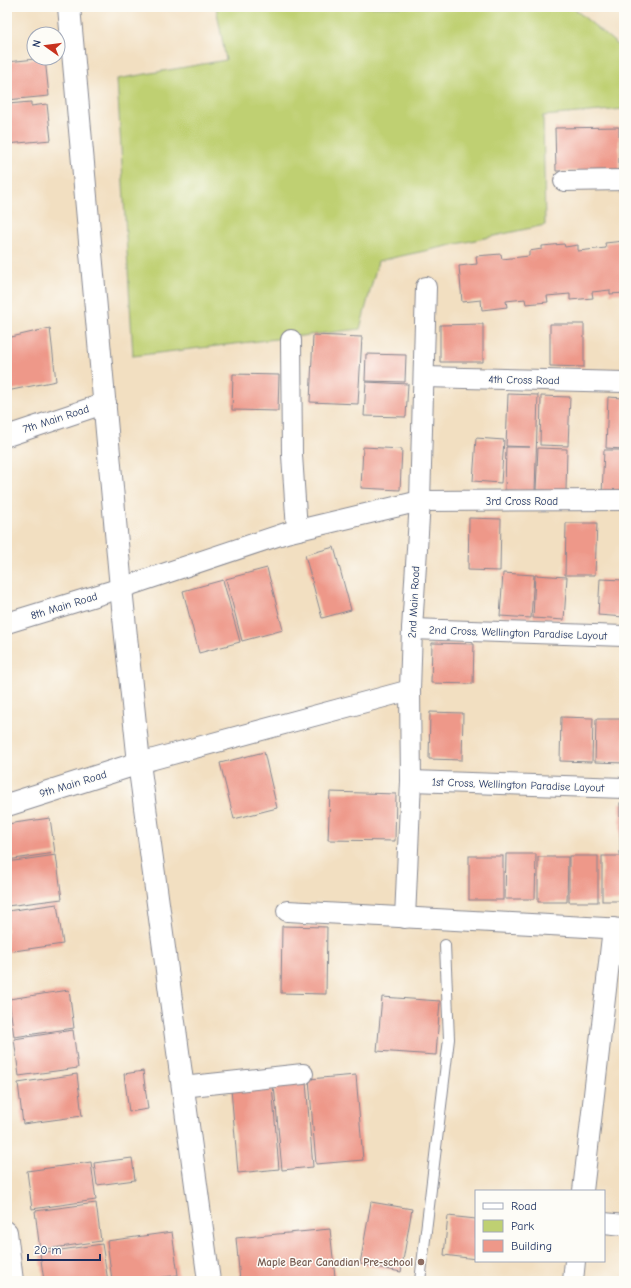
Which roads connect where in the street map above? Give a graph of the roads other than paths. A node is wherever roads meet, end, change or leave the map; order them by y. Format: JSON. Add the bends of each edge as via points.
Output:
{"nodes":[{"id":1,"x":69,"y":7,"type":"edge"},
{"id":2,"x":624,"y":180,"type":"edge"},
{"id":3,"x":564,"y":181,"type":"dead end"},
{"id":4,"x":426,"y":287,"type":"dead end"},
{"id":5,"x":291,"y":340,"type":"dead end"},
{"id":6,"x":424,"y":377,"type":"junction"},
{"id":7,"x":624,"y":382,"type":"edge"},
{"id":8,"x":106,"y":403,"type":"junction"},
{"id":9,"x":7,"y":436,"type":"edge"},
{"id":10,"x":624,"y":500,"type":"edge"},
{"id":11,"x":420,"y":501,"type":"junction"},
{"id":12,"x":297,"y":530,"type":"junction"},
{"id":13,"x":121,"y":588,"type":"junction"},
{"id":14,"x":7,"y":623,"type":"edge"},
{"id":15,"x":412,"y":629,"type":"junction"},
{"id":16,"x":624,"y":636,"type":"edge"},
{"id":17,"x":410,"y":690,"type":"junction"},
{"id":18,"x":139,"y":763,"type":"junction"},
{"id":19,"x":411,"y":781,"type":"junction"},
{"id":20,"x":624,"y":788,"type":"edge"},
{"id":21,"x":7,"y":805,"type":"edge"},
{"id":22,"x":287,"y":911,"type":"dead end"},
{"id":23,"x":405,"y":918,"type":"junction"},
{"id":24,"x":618,"y":929,"type":"edge"},
{"id":25,"x":445,"y":945,"type":"dead end"},
{"id":26,"x":303,"y":1074,"type":"dead end"},
{"id":27,"x":182,"y":1087,"type":"junction"},
{"id":28,"x":583,"y":1190,"type":"edge"},
{"id":29,"x":605,"y":1223,"type":"edge"},
{"id":30,"x":624,"y":1225,"type":"edge"},
{"id":31,"x":7,"y":1232,"type":"edge"},
{"id":32,"x":575,"y":1262,"type":"edge"},
{"id":33,"x":13,"y":1281,"type":"edge"},
{"id":34,"x":208,"y":1281,"type":"edge"},
{"id":35,"x":420,"y":1281,"type":"edge"},
{"id":36,"x":573,"y":1281,"type":"edge"}],
"edges":[{"from":1,"to":8,"type":"street"},
{"from":2,"to":3,"type":"street"},
{"from":4,"to":6,"type":"street","name":"2nd Main Road"},
{"from":5,"to":12,"type":"street","via":[[292,455]]},
{"from":6,"to":7,"type":"street","name":"4th Cross Road"},
{"from":6,"to":11,"type":"street","name":"2nd Main Road"},
{"from":8,"to":9,"type":"street","name":"7th Main Road"},
{"from":8,"to":13,"type":"street"},
{"from":10,"to":11,"type":"street","name":"3rd Cross Road"},
{"from":11,"to":12,"type":"street","name":"3rd Cross Road"},
{"from":11,"to":15,"type":"street","name":"2nd Main Road"},
{"from":12,"to":13,"type":"street","name":"8th Main Road"},
{"from":13,"to":14,"type":"street","name":"8th Main Road"},
{"from":13,"to":18,"type":"street"},
{"from":15,"to":16,"type":"street","name":"2nd Cross, Wellington Paradise Layout"},
{"from":15,"to":17,"type":"street","name":"2nd Main Road"},
{"from":17,"to":18,"type":"street"},
{"from":17,"to":19,"type":"street","name":"2nd Main Road"},
{"from":18,"to":21,"type":"street","name":"9th Main Road"},
{"from":18,"to":27,"type":"street"},
{"from":19,"to":20,"type":"street","name":"1st Cross, Wellington Paradise Layout"},
{"from":19,"to":23,"type":"street","name":"2nd Main Road"},
{"from":22,"to":23,"type":"street"},
{"from":23,"to":24,"type":"street"},
{"from":24,"to":28,"type":"street"},
{"from":25,"to":35,"type":"lane","via":[[448,1039]]},
{"from":26,"to":27,"type":"street"},
{"from":27,"to":34,"type":"street"},
{"from":29,"to":30,"type":"street"},
{"from":31,"to":33,"type":"street"},
{"from":32,"to":36,"type":"street"}]}
